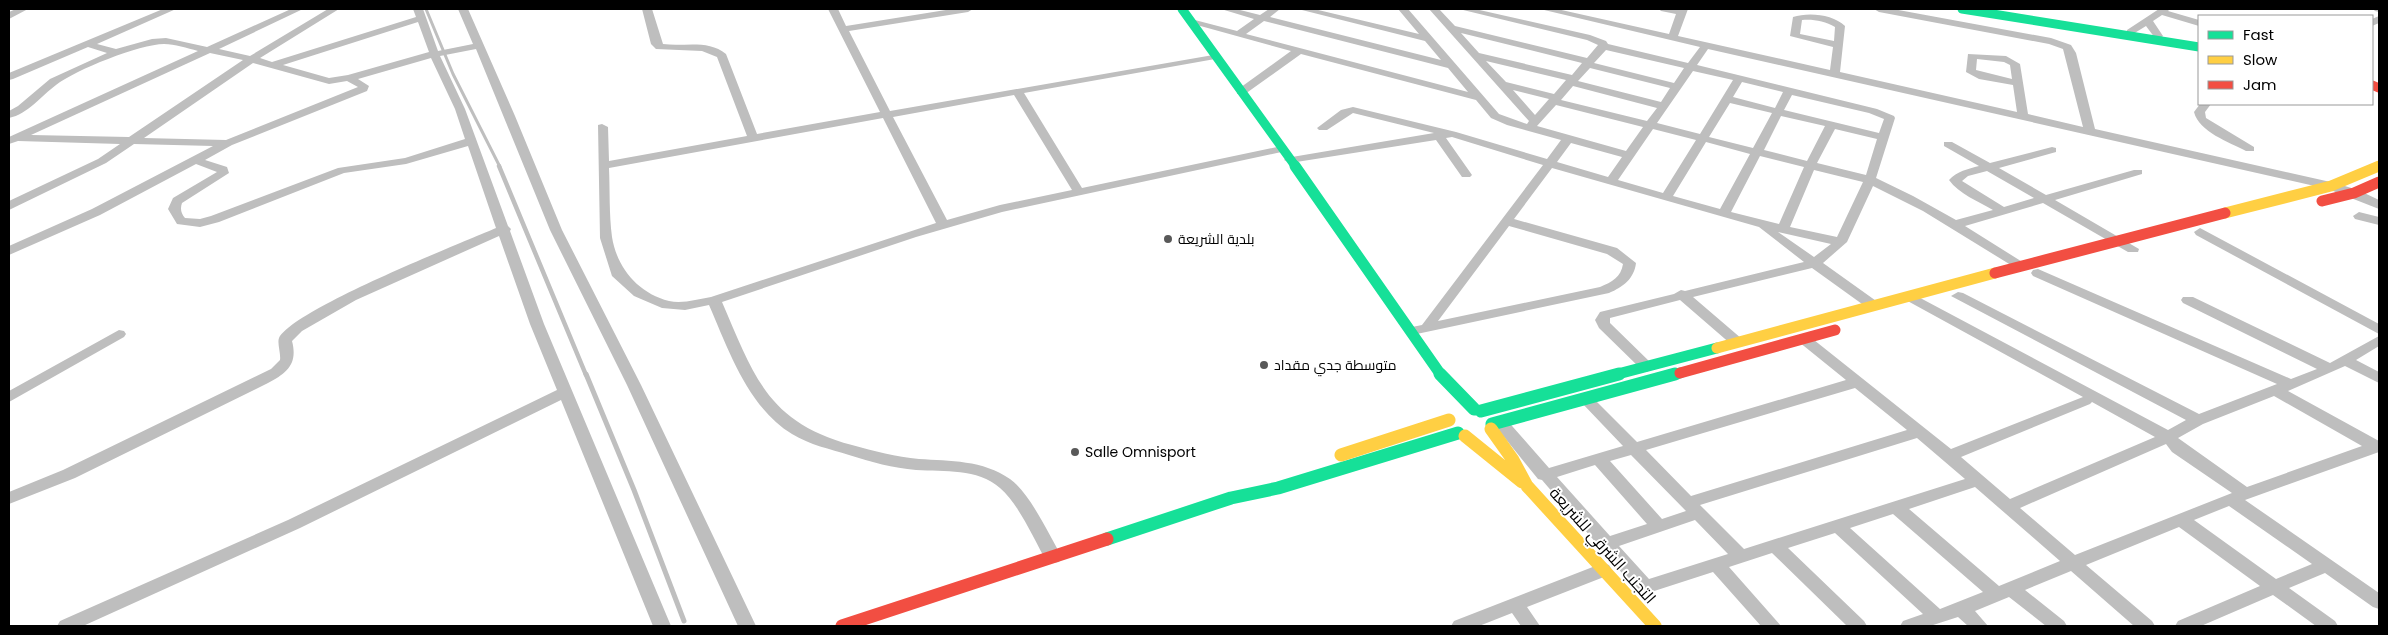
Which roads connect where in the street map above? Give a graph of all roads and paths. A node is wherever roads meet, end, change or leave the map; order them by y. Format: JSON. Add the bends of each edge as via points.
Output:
{"nodes":[{"id":1,"x":23,"y":9,"type":"edge"},
{"id":2,"x":171,"y":9,"type":"edge"},
{"id":3,"x":298,"y":9,"type":"edge"},
{"id":4,"x":334,"y":9,"type":"edge"},
{"id":5,"x":463,"y":9,"type":"edge"},
{"id":6,"x":647,"y":9,"type":"edge"},
{"id":7,"x":833,"y":9,"type":"edge"},
{"id":8,"x":968,"y":9,"type":"edge"},
{"id":9,"x":1182,"y":9,"type":"edge"},
{"id":10,"x":1226,"y":9,"type":"edge"},
{"id":11,"x":1275,"y":9,"type":"edge"},
{"id":12,"x":1303,"y":9,"type":"edge"},
{"id":13,"x":1403,"y":9,"type":"edge"},
{"id":14,"x":1434,"y":9,"type":"edge"},
{"id":15,"x":1458,"y":9,"type":"edge"},
{"id":16,"x":1464,"y":9,"type":"edge"},
{"id":17,"x":1545,"y":9,"type":"edge"},
{"id":18,"x":1664,"y":9,"type":"edge"},
{"id":19,"x":1879,"y":9,"type":"edge"},
{"id":20,"x":1962,"y":9,"type":"edge"},
{"id":21,"x":1984,"y":9,"type":"edge"},
{"id":22,"x":1683,"y":10,"type":"edge"},
{"id":23,"x":2163,"y":10,"type":"edge"},
{"id":24,"x":1331,"y":12,"type":"edge"},
{"id":25,"x":420,"y":13,"type":"edge"},
{"id":26,"x":9,"y":16,"type":"edge"},
{"id":27,"x":1262,"y":18,"type":"junction"},
{"id":28,"x":2148,"y":20,"type":"junction"},
{"id":29,"x":1191,"y":22,"type":"junction"},
{"id":30,"x":1448,"y":24,"type":"junction"},
{"id":31,"x":2198,"y":24,"type":"edge"},
{"id":32,"x":844,"y":29,"type":"junction"},
{"id":33,"x":2130,"y":32,"type":"junction"},
{"id":34,"x":1239,"y":34,"type":"junction"},
{"id":35,"x":2158,"y":36,"type":"junction"},
{"id":36,"x":1297,"y":38,"type":"junction"},
{"id":37,"x":1672,"y":38,"type":"junction"},
{"id":38,"x":1429,"y":39,"type":"junction"},
{"id":39,"x":2198,"y":43,"type":"edge"},
{"id":40,"x":87,"y":44,"type":"junction"},
{"id":41,"x":1706,"y":45,"type":"junction"},
{"id":42,"x":478,"y":46,"type":"junction"},
{"id":43,"x":1604,"y":46,"type":"junction"},
{"id":44,"x":1838,"y":46,"type":"junction"},
{"id":45,"x":2198,"y":47,"type":"edge"},
{"id":46,"x":210,"y":50,"type":"junction"},
{"id":47,"x":1300,"y":50,"type":"junction"},
{"id":48,"x":116,"y":52,"type":"junction"},
{"id":49,"x":1475,"y":54,"type":"junction"},
{"id":50,"x":435,"y":56,"type":"junction"},
{"id":51,"x":1215,"y":56,"type":"junction"},
{"id":52,"x":252,"y":59,"type":"junction"},
{"id":53,"x":1588,"y":63,"type":"junction"},
{"id":54,"x":272,"y":65,"type":"junction"},
{"id":55,"x":1452,"y":66,"type":"junction"},
{"id":56,"x":1690,"y":68,"type":"junction"},
{"id":57,"x":1835,"y":75,"type":"junction"},
{"id":58,"x":9,"y":76,"type":"edge"},
{"id":59,"x":349,"y":78,"type":"junction"},
{"id":60,"x":1739,"y":79,"type":"junction"},
{"id":61,"x":1572,"y":81,"type":"junction"},
{"id":62,"x":2017,"y":82,"type":"dead end"},
{"id":63,"x":1502,"y":84,"type":"junction"},
{"id":64,"x":1677,"y":87,"type":"junction"},
{"id":65,"x":1017,"y":91,"type":"junction"},
{"id":66,"x":1789,"y":91,"type":"junction"},
{"id":67,"x":1241,"y":92,"type":"junction"},
{"id":68,"x":1480,"y":98,"type":"junction"},
{"id":69,"x":1555,"y":99,"type":"junction"},
{"id":70,"x":1727,"y":99,"type":"junction"},
{"id":71,"x":2205,"y":105,"type":"edge"},
{"id":72,"x":1663,"y":106,"type":"junction"},
{"id":73,"x":1778,"y":111,"type":"junction"},
{"id":74,"x":888,"y":114,"type":"junction"},
{"id":75,"x":9,"y":115,"type":"edge"},
{"id":76,"x":2023,"y":118,"type":"junction"},
{"id":77,"x":1532,"y":124,"type":"junction"},
{"id":78,"x":1650,"y":124,"type":"junction"},
{"id":79,"x":1831,"y":125,"type":"junction"},
{"id":80,"x":602,"y":127,"type":"dead end"},
{"id":81,"x":1323,"y":128,"type":"dead end"},
{"id":82,"x":2090,"y":133,"type":"junction"},
{"id":83,"x":1452,"y":134,"type":"junction"},
{"id":84,"x":1439,"y":136,"type":"junction"},
{"id":85,"x":1701,"y":137,"type":"junction"},
{"id":86,"x":753,"y":138,"type":"junction"},
{"id":87,"x":1568,"y":138,"type":"junction"},
{"id":88,"x":1885,"y":138,"type":"junction"},
{"id":89,"x":11,"y":139,"type":"edge"},
{"id":90,"x":134,"y":139,"type":"junction"},
{"id":91,"x":472,"y":141,"type":"junction"},
{"id":92,"x":228,"y":143,"type":"junction"},
{"id":93,"x":1948,"y":144,"type":"dead end"},
{"id":94,"x":1282,"y":148,"type":"junction"},
{"id":95,"x":2250,"y":149,"type":"dead end"},
{"id":96,"x":2052,"y":150,"type":"dead end"},
{"id":97,"x":1756,"y":151,"type":"junction"},
{"id":98,"x":1629,"y":155,"type":"junction"},
{"id":99,"x":193,"y":160,"type":"junction"},
{"id":100,"x":1290,"y":160,"type":"junction"},
{"id":101,"x":1550,"y":162,"type":"junction"},
{"id":102,"x":604,"y":165,"type":"junction"},
{"id":103,"x":1810,"y":166,"type":"junction"},
{"id":104,"x":2379,"y":166,"type":"edge"},
{"id":105,"x":1989,"y":167,"type":"junction"},
{"id":106,"x":2138,"y":172,"type":"dead end"},
{"id":107,"x":1466,"y":175,"type":"dead end"},
{"id":108,"x":1870,"y":180,"type":"junction"},
{"id":109,"x":1610,"y":182,"type":"junction"},
{"id":110,"x":2379,"y":182,"type":"edge"},
{"id":111,"x":2331,"y":186,"type":"junction"},
{"id":112,"x":1079,"y":192,"type":"junction"},
{"id":113,"x":2354,"y":193,"type":"junction"},
{"id":114,"x":1666,"y":198,"type":"junction"},
{"id":115,"x":2044,"y":199,"type":"junction"},
{"id":116,"x":2306,"y":205,"type":"dead end"},
{"id":117,"x":2379,"y":205,"type":"edge"},
{"id":118,"x":9,"y":206,"type":"edge"},
{"id":119,"x":2003,"y":211,"type":"junction"},
{"id":120,"x":1724,"y":214,"type":"junction"},
{"id":121,"x":2359,"y":216,"type":"dead end"},
{"id":122,"x":1507,"y":220,"type":"junction"},
{"id":123,"x":2379,"y":221,"type":"edge"},
{"id":124,"x":1756,"y":223,"type":"junction"},
{"id":125,"x":943,"y":225,"type":"junction"},
{"id":126,"x":1954,"y":225,"type":"junction"},
{"id":127,"x":2219,"y":227,"type":"dead end"},
{"id":128,"x":1783,"y":229,"type":"junction"},
{"id":129,"x":505,"y":230,"type":"junction"},
{"id":130,"x":2200,"y":232,"type":"junction"},
{"id":131,"x":2118,"y":241,"type":"junction"},
{"id":132,"x":1841,"y":242,"type":"junction"},
{"id":133,"x":2133,"y":249,"type":"junction"},
{"id":134,"x":9,"y":250,"type":"edge"},
{"id":135,"x":1815,"y":262,"type":"junction"},
{"id":136,"x":2019,"y":266,"type":"junction"},
{"id":137,"x":2038,"y":273,"type":"junction"},
{"id":138,"x":1994,"y":286,"type":"dead end"},
{"id":139,"x":1976,"y":291,"type":"dead end"},
{"id":140,"x":1681,"y":294,"type":"junction"},
{"id":141,"x":1950,"y":298,"type":"junction"},
{"id":142,"x":714,"y":300,"type":"junction"},
{"id":143,"x":2188,"y":300,"type":"dead end"},
{"id":144,"x":1911,"y":302,"type":"junction"},
{"id":145,"x":1874,"y":306,"type":"junction"},
{"id":146,"x":1849,"y":326,"type":"dead end"},
{"id":147,"x":1427,"y":327,"type":"junction"},
{"id":148,"x":2379,"y":330,"type":"edge"},
{"id":149,"x":1412,"y":331,"type":"junction"},
{"id":150,"x":118,"y":334,"type":"dead end"},
{"id":151,"x":1804,"y":339,"type":"junction"},
{"id":152,"x":2379,"y":340,"type":"edge"},
{"id":153,"x":1737,"y":342,"type":"junction"},
{"id":154,"x":2345,"y":360,"type":"junction"},
{"id":155,"x":1647,"y":367,"type":"junction"},
{"id":156,"x":2330,"y":369,"type":"junction"},
{"id":157,"x":1441,"y":375,"type":"junction"},
{"id":158,"x":2379,"y":378,"type":"edge"},
{"id":159,"x":1857,"y":382,"type":"junction"},
{"id":160,"x":2283,"y":387,"type":"junction"},
{"id":161,"x":565,"y":392,"type":"junction"},
{"id":162,"x":9,"y":397,"type":"edge"},
{"id":163,"x":1586,"y":399,"type":"junction"},
{"id":164,"x":2085,"y":401,"type":"junction"},
{"id":165,"x":1451,"y":410,"type":"junction"},
{"id":166,"x":1477,"y":410,"type":"junction"},
{"id":167,"x":2198,"y":420,"type":"junction"},
{"id":168,"x":1494,"y":425,"type":"junction"},
{"id":169,"x":1919,"y":432,"type":"junction"},
{"id":170,"x":1462,"y":434,"type":"junction"},
{"id":171,"x":2168,"y":442,"type":"junction"},
{"id":172,"x":2377,"y":446,"type":"edge"},
{"id":173,"x":1634,"y":447,"type":"junction"},
{"id":174,"x":1948,"y":456,"type":"junction"},
{"id":175,"x":1598,"y":458,"type":"junction"},
{"id":176,"x":1325,"y":460,"type":"dead end"},
{"id":177,"x":1544,"y":475,"type":"junction"},
{"id":178,"x":1272,"y":477,"type":"dead end"},
{"id":179,"x":1977,"y":481,"type":"junction"},
{"id":180,"x":1527,"y":486,"type":"junction"},
{"id":181,"x":2238,"y":496,"type":"junction"},
{"id":182,"x":9,"y":498,"type":"edge"},
{"id":183,"x":1231,"y":498,"type":"junction"},
{"id":184,"x":1896,"y":507,"type":"junction"},
{"id":185,"x":2007,"y":507,"type":"junction"},
{"id":186,"x":1693,"y":508,"type":"junction"},
{"id":187,"x":2180,"y":519,"type":"junction"},
{"id":188,"x":1658,"y":526,"type":"junction"},
{"id":189,"x":1838,"y":526,"type":"junction"},
{"id":190,"x":1606,"y":544,"type":"junction"},
{"id":191,"x":1776,"y":546,"type":"junction"},
{"id":192,"x":1053,"y":557,"type":"junction"},
{"id":193,"x":1741,"y":557,"type":"junction"},
{"id":194,"x":2072,"y":564,"type":"junction"},
{"id":195,"x":1717,"y":565,"type":"junction"},
{"id":196,"x":2326,"y":565,"type":"junction"},
{"id":197,"x":1603,"y":570,"type":"junction"},
{"id":198,"x":2273,"y":587,"type":"junction"},
{"id":199,"x":2004,"y":591,"type":"junction"},
{"id":200,"x":2379,"y":602,"type":"edge"},
{"id":201,"x":1516,"y":605,"type":"junction"},
{"id":202,"x":1961,"y":609,"type":"junction"},
{"id":203,"x":1937,"y":617,"type":"junction"},
{"id":204,"x":66,"y":626,"type":"edge"},
{"id":205,"x":662,"y":626,"type":"edge"},
{"id":206,"x":747,"y":626,"type":"edge"},
{"id":207,"x":842,"y":626,"type":"edge"},
{"id":208,"x":1460,"y":626,"type":"edge"},
{"id":209,"x":1531,"y":626,"type":"edge"},
{"id":210,"x":1655,"y":626,"type":"edge"},
{"id":211,"x":1772,"y":626,"type":"edge"},
{"id":212,"x":1858,"y":626,"type":"edge"},
{"id":213,"x":1909,"y":626,"type":"edge"},
{"id":214,"x":1979,"y":626,"type":"edge"},
{"id":215,"x":2058,"y":626,"type":"edge"},
{"id":216,"x":2146,"y":626,"type":"edge"},
{"id":217,"x":2184,"y":626,"type":"edge"},
{"id":218,"x":2329,"y":626,"type":"edge"}],
"edges":[{"from":1,"to":26,"type":"street"},
{"from":2,"to":40,"type":"street"},
{"from":3,"to":46,"type":"street"},
{"from":4,"to":52,"type":"street"},
{"from":5,"to":42,"type":"street"},
{"from":6,"to":86,"type":"street","via":[[656,44],[660,47],[709,49],[722,56]]},
{"from":7,"to":32,"type":"street"},
{"from":8,"to":32,"type":"street"},
{"from":9,"to":29,"type":"main road"},
{"from":10,"to":27,"type":"street"},
{"from":11,"to":27,"type":"street"},
{"from":12,"to":24,"type":"street"},
{"from":13,"to":38,"type":"street"},
{"from":14,"to":30,"type":"street"},
{"from":15,"to":30,"type":"street"},
{"from":16,"to":43,"type":"street","via":[[1590,38]]},
{"from":17,"to":37,"type":"street"},
{"from":18,"to":22,"type":"street"},
{"from":19,"to":82,"type":"street","via":[[2051,41],[2067,47]]},
{"from":20,"to":45,"type":"main road"},
{"from":21,"to":33,"type":"main road"},
{"from":22,"to":37,"type":"street"},
{"from":23,"to":28,"type":"street"},
{"from":23,"to":31,"type":"street"},
{"from":24,"to":36,"type":"street"},
{"from":24,"to":38,"type":"street"},
{"from":25,"to":50,"type":"street"},
{"from":25,"to":54,"type":"street"},
{"from":27,"to":34,"type":"street"},
{"from":27,"to":36,"type":"street"},
{"from":28,"to":33,"type":"street"},
{"from":28,"to":35,"type":"street"},
{"from":29,"to":34,"type":"street"},
{"from":29,"to":51,"type":"main road"},
{"from":30,"to":49,"type":"street"},
{"from":30,"to":53,"type":"street"},
{"from":32,"to":74,"type":"street"},
{"from":33,"to":35,"type":"main road"},
{"from":34,"to":36,"type":"street"},
{"from":35,"to":39,"type":"main road"},
{"from":36,"to":47,"type":"street"},
{"from":36,"to":55,"type":"street"},
{"from":37,"to":41,"type":"street"},
{"from":38,"to":55,"type":"street"},
{"from":40,"to":48,"type":"street"},
{"from":40,"to":58,"type":"street"},
{"from":41,"to":56,"type":"street"},
{"from":41,"to":57,"type":"street"},
{"from":42,"to":50,"type":"street"},
{"from":42,"to":206,"type":"street","via":[[556,230],[634,385]]},
{"from":43,"to":53,"type":"street"},
{"from":43,"to":56,"type":"street"},
{"from":44,"to":44,"type":"street","via":[[1838,24],[1806,17],[1796,19],[1795,36]]},
{"from":44,"to":57,"type":"street"},
{"from":46,"to":48,"type":"street","via":[[159,41]]},
{"from":46,"to":52,"type":"street"},
{"from":46,"to":89,"type":"street"},
{"from":47,"to":67,"type":"street"},
{"from":47,"to":68,"type":"street"},
{"from":48,"to":75,"type":"street","via":[[54,81]]},
{"from":49,"to":61,"type":"street"},
{"from":49,"to":63,"type":"street"},
{"from":50,"to":59,"type":"street","via":[[390,64]]},
{"from":50,"to":91,"type":"street"},
{"from":51,"to":65,"type":"street"},
{"from":51,"to":67,"type":"main road"},
{"from":52,"to":54,"type":"street"},
{"from":52,"to":90,"type":"street"},
{"from":53,"to":61,"type":"street"},
{"from":53,"to":64,"type":"street"},
{"from":54,"to":59,"type":"street","via":[[329,81]]},
{"from":55,"to":68,"type":"street"},
{"from":56,"to":60,"type":"street"},
{"from":56,"to":64,"type":"street"},
{"from":57,"to":76,"type":"street"},
{"from":59,"to":92,"type":"street","via":[[364,86],[363,89]]},
{"from":60,"to":66,"type":"street"},
{"from":60,"to":70,"type":"street"},
{"from":61,"to":69,"type":"street"},
{"from":61,"to":72,"type":"street"},
{"from":62,"to":76,"type":"street"},
{"from":63,"to":69,"type":"street"},
{"from":63,"to":77,"type":"street"},
{"from":64,"to":72,"type":"street"},
{"from":65,"to":74,"type":"street"},
{"from":65,"to":112,"type":"street"},
{"from":66,"to":73,"type":"street"},
{"from":66,"to":88,"type":"street","via":[[1888,116],[1891,122]]},
{"from":67,"to":94,"type":"main road"},
{"from":68,"to":77,"type":"street","via":[[1495,116]]},
{"from":69,"to":77,"type":"street"},
{"from":69,"to":78,"type":"street"},
{"from":70,"to":73,"type":"street"},
{"from":70,"to":85,"type":"street"},
{"from":71,"to":95,"type":"street","via":[[2200,112],[2206,124]]},
{"from":72,"to":78,"type":"street"},
{"from":73,"to":79,"type":"street"},
{"from":73,"to":97,"type":"street"},
{"from":74,"to":86,"type":"street"},
{"from":74,"to":125,"type":"street"},
{"from":76,"to":82,"type":"street"},
{"from":77,"to":87,"type":"street"},
{"from":78,"to":85,"type":"street"},
{"from":78,"to":98,"type":"street"},
{"from":79,"to":88,"type":"street"},
{"from":79,"to":103,"type":"street"},
{"from":80,"to":102,"type":"street"},
{"from":81,"to":83,"type":"street","via":[[1353,110]]},
{"from":82,"to":111,"type":"street"},
{"from":83,"to":84,"type":"street"},
{"from":83,"to":101,"type":"street"},
{"from":84,"to":100,"type":"street"},
{"from":84,"to":107,"type":"street"},
{"from":85,"to":97,"type":"street"},
{"from":85,"to":114,"type":"street"},
{"from":86,"to":102,"type":"street"},
{"from":87,"to":98,"type":"street"},
{"from":87,"to":101,"type":"street"},
{"from":88,"to":108,"type":"street"},
{"from":89,"to":90,"type":"street"},
{"from":90,"to":92,"type":"street"},
{"from":90,"to":118,"type":"street","via":[[102,161]]},
{"from":91,"to":99,"type":"street","via":[[406,161],[342,170],[200,223],[181,221],[174,206],[177,201],[217,178],[223,169]]},
{"from":91,"to":129,"type":"street"},
{"from":92,"to":99,"type":"street"},
{"from":93,"to":105,"type":"street"},
{"from":94,"to":100,"type":"main road"},
{"from":94,"to":112,"type":"street"},
{"from":96,"to":105,"type":"street"},
{"from":97,"to":103,"type":"street"},
{"from":97,"to":120,"type":"street"},
{"from":98,"to":109,"type":"street"},
{"from":99,"to":134,"type":"street","via":[[96,212]]},
{"from":100,"to":149,"type":"main road"},
{"from":101,"to":109,"type":"street"},
{"from":101,"to":122,"type":"street"},
{"from":102,"to":142,"type":"street","via":[[606,238],[618,276],[639,293],[667,306]]},
{"from":103,"to":108,"type":"street"},
{"from":103,"to":128,"type":"street"},
{"from":104,"to":111,"type":"main road"},
{"from":105,"to":115,"type":"street"},
{"from":105,"to":119,"type":"street","via":[[1955,180]]},
{"from":106,"to":115,"type":"street"},
{"from":108,"to":126,"type":"street"},
{"from":108,"to":132,"type":"street"},
{"from":109,"to":114,"type":"street"},
{"from":110,"to":113,"type":"main road"},
{"from":111,"to":113,"type":"street"},
{"from":111,"to":131,"type":"main road"},
{"from":112,"to":125,"type":"street"},
{"from":113,"to":116,"type":"main road"},
{"from":113,"to":117,"type":"street"},
{"from":114,"to":120,"type":"street"},
{"from":115,"to":119,"type":"street"},
{"from":115,"to":131,"type":"street"},
{"from":119,"to":126,"type":"street"},
{"from":120,"to":124,"type":"street"},
{"from":121,"to":123,"type":"street"},
{"from":122,"to":147,"type":"street"},
{"from":122,"to":147,"type":"street","via":[[1612,251],[1630,262],[1629,270],[1615,286],[1604,290]]},
{"from":124,"to":128,"type":"street"},
{"from":124,"to":135,"type":"street"},
{"from":125,"to":142,"type":"street"},
{"from":126,"to":136,"type":"street"},
{"from":127,"to":130,"type":"main road"},
{"from":128,"to":132,"type":"street"},
{"from":129,"to":161,"type":"street","via":[[537,324]]},
{"from":129,"to":182,"type":"street","via":[[372,289],[296,328],[285,340],[289,354],[287,362],[263,380],[69,474]]},
{"from":130,"to":133,"type":"main road"},
{"from":130,"to":148,"type":"street"},
{"from":131,"to":133,"type":"street"},
{"from":131,"to":136,"type":"main road"},
{"from":132,"to":135,"type":"street"},
{"from":133,"to":137,"type":"main road"},
{"from":135,"to":140,"type":"street"},
{"from":135,"to":145,"type":"street"},
{"from":136,"to":144,"type":"main road"},
{"from":137,"to":138,"type":"main road"},
{"from":137,"to":160,"type":"street"},
{"from":139,"to":141,"type":"main road"},
{"from":140,"to":153,"type":"street"},
{"from":140,"to":155,"type":"street","via":[[1605,315],[1602,320]]},
{"from":141,"to":144,"type":"main road"},
{"from":141,"to":167,"type":"street"},
{"from":142,"to":192,"type":"street","via":[[740,359],[764,399],[781,418],[805,435],[864,454],[910,464],[966,466],[995,476],[1008,485]]},
{"from":143,"to":156,"type":"street"},
{"from":144,"to":145,"type":"main road"},
{"from":144,"to":164,"type":"street"},
{"from":144,"to":171,"type":"street"},
{"from":145,"to":153,"type":"main road"},
{"from":146,"to":151,"type":"main road"},
{"from":147,"to":149,"type":"street"},
{"from":149,"to":157,"type":"main road"},
{"from":150,"to":162,"type":"street"},
{"from":151,"to":159,"type":"street"},
{"from":151,"to":163,"type":"main road"},
{"from":152,"to":154,"type":"street"},
{"from":153,"to":155,"type":"main road"},
{"from":154,"to":156,"type":"street"},
{"from":154,"to":158,"type":"street"},
{"from":155,"to":166,"type":"main road"},
{"from":156,"to":160,"type":"street"},
{"from":157,"to":165,"type":"main road"},
{"from":157,"to":166,"type":"main road","name":"التجنب الشرقي للشريعة"},
{"from":159,"to":169,"type":"street"},
{"from":159,"to":173,"type":"street"},
{"from":160,"to":167,"type":"street"},
{"from":160,"to":172,"type":"street"},
{"from":161,"to":204,"type":"street","via":[[294,524]]},
{"from":161,"to":205,"type":"street"},
{"from":163,"to":168,"type":"main road"},
{"from":163,"to":173,"type":"street"},
{"from":164,"to":171,"type":"street"},
{"from":164,"to":174,"type":"street"},
{"from":165,"to":166,"type":"main road"},
{"from":165,"to":170,"type":"main road","name":"التجنب الشرقي للشريعة","via":[[1453,429]]},
{"from":165,"to":176,"type":"main road"},
{"from":166,"to":168,"type":"main road","name":"التجنب الشرقي للشريعة","via":[[1487,415]]},
{"from":167,"to":171,"type":"street"},
{"from":168,"to":170,"type":"main road","via":[[1481,436]]},
{"from":168,"to":177,"type":"street"},
{"from":168,"to":180,"type":"main road","name":"التجنب الشرقي للشريعة"},
{"from":169,"to":174,"type":"street"},
{"from":169,"to":186,"type":"street"},
{"from":170,"to":180,"type":"main road","name":"التجنب الشرقي للشريعة"},
{"from":170,"to":183,"type":"main road","via":[[1270,490]]},
{"from":171,"to":181,"type":"street"},
{"from":171,"to":185,"type":"street"},
{"from":172,"to":181,"type":"street"},
{"from":173,"to":175,"type":"street"},
{"from":173,"to":186,"type":"street"},
{"from":174,"to":179,"type":"street"},
{"from":175,"to":177,"type":"street"},
{"from":175,"to":188,"type":"street"},
{"from":177,"to":190,"type":"street"},
{"from":178,"to":183,"type":"main road","via":[[1243,489]]},
{"from":179,"to":184,"type":"street"},
{"from":179,"to":185,"type":"street"},
{"from":180,"to":197,"type":"main road","name":"التجنب الشرقي للشريعة"},
{"from":181,"to":187,"type":"street"},
{"from":181,"to":196,"type":"street"},
{"from":183,"to":192,"type":"main road"},
{"from":184,"to":189,"type":"street"},
{"from":184,"to":199,"type":"street"},
{"from":185,"to":194,"type":"street"},
{"from":186,"to":188,"type":"street"},
{"from":186,"to":193,"type":"street"},
{"from":187,"to":194,"type":"street"},
{"from":187,"to":198,"type":"street"},
{"from":188,"to":190,"type":"street"},
{"from":189,"to":191,"type":"street"},
{"from":189,"to":203,"type":"street"},
{"from":190,"to":195,"type":"street","via":[[1640,582],[1648,586]]},
{"from":191,"to":193,"type":"street"},
{"from":191,"to":212,"type":"street"},
{"from":192,"to":207,"type":"main road"},
{"from":193,"to":195,"type":"street"},
{"from":194,"to":199,"type":"street"},
{"from":194,"to":216,"type":"street"},
{"from":195,"to":211,"type":"street"},
{"from":196,"to":198,"type":"street"},
{"from":196,"to":200,"type":"street"},
{"from":197,"to":201,"type":"street"},
{"from":197,"to":210,"type":"main road","name":"التجنب الشرقي للشريعة"},
{"from":198,"to":217,"type":"street"},
{"from":198,"to":218,"type":"street"},
{"from":199,"to":202,"type":"street"},
{"from":199,"to":215,"type":"street"},
{"from":201,"to":208,"type":"street"},
{"from":201,"to":209,"type":"street"},
{"from":202,"to":203,"type":"street"},
{"from":202,"to":214,"type":"street"},
{"from":203,"to":213,"type":"street"}]}
